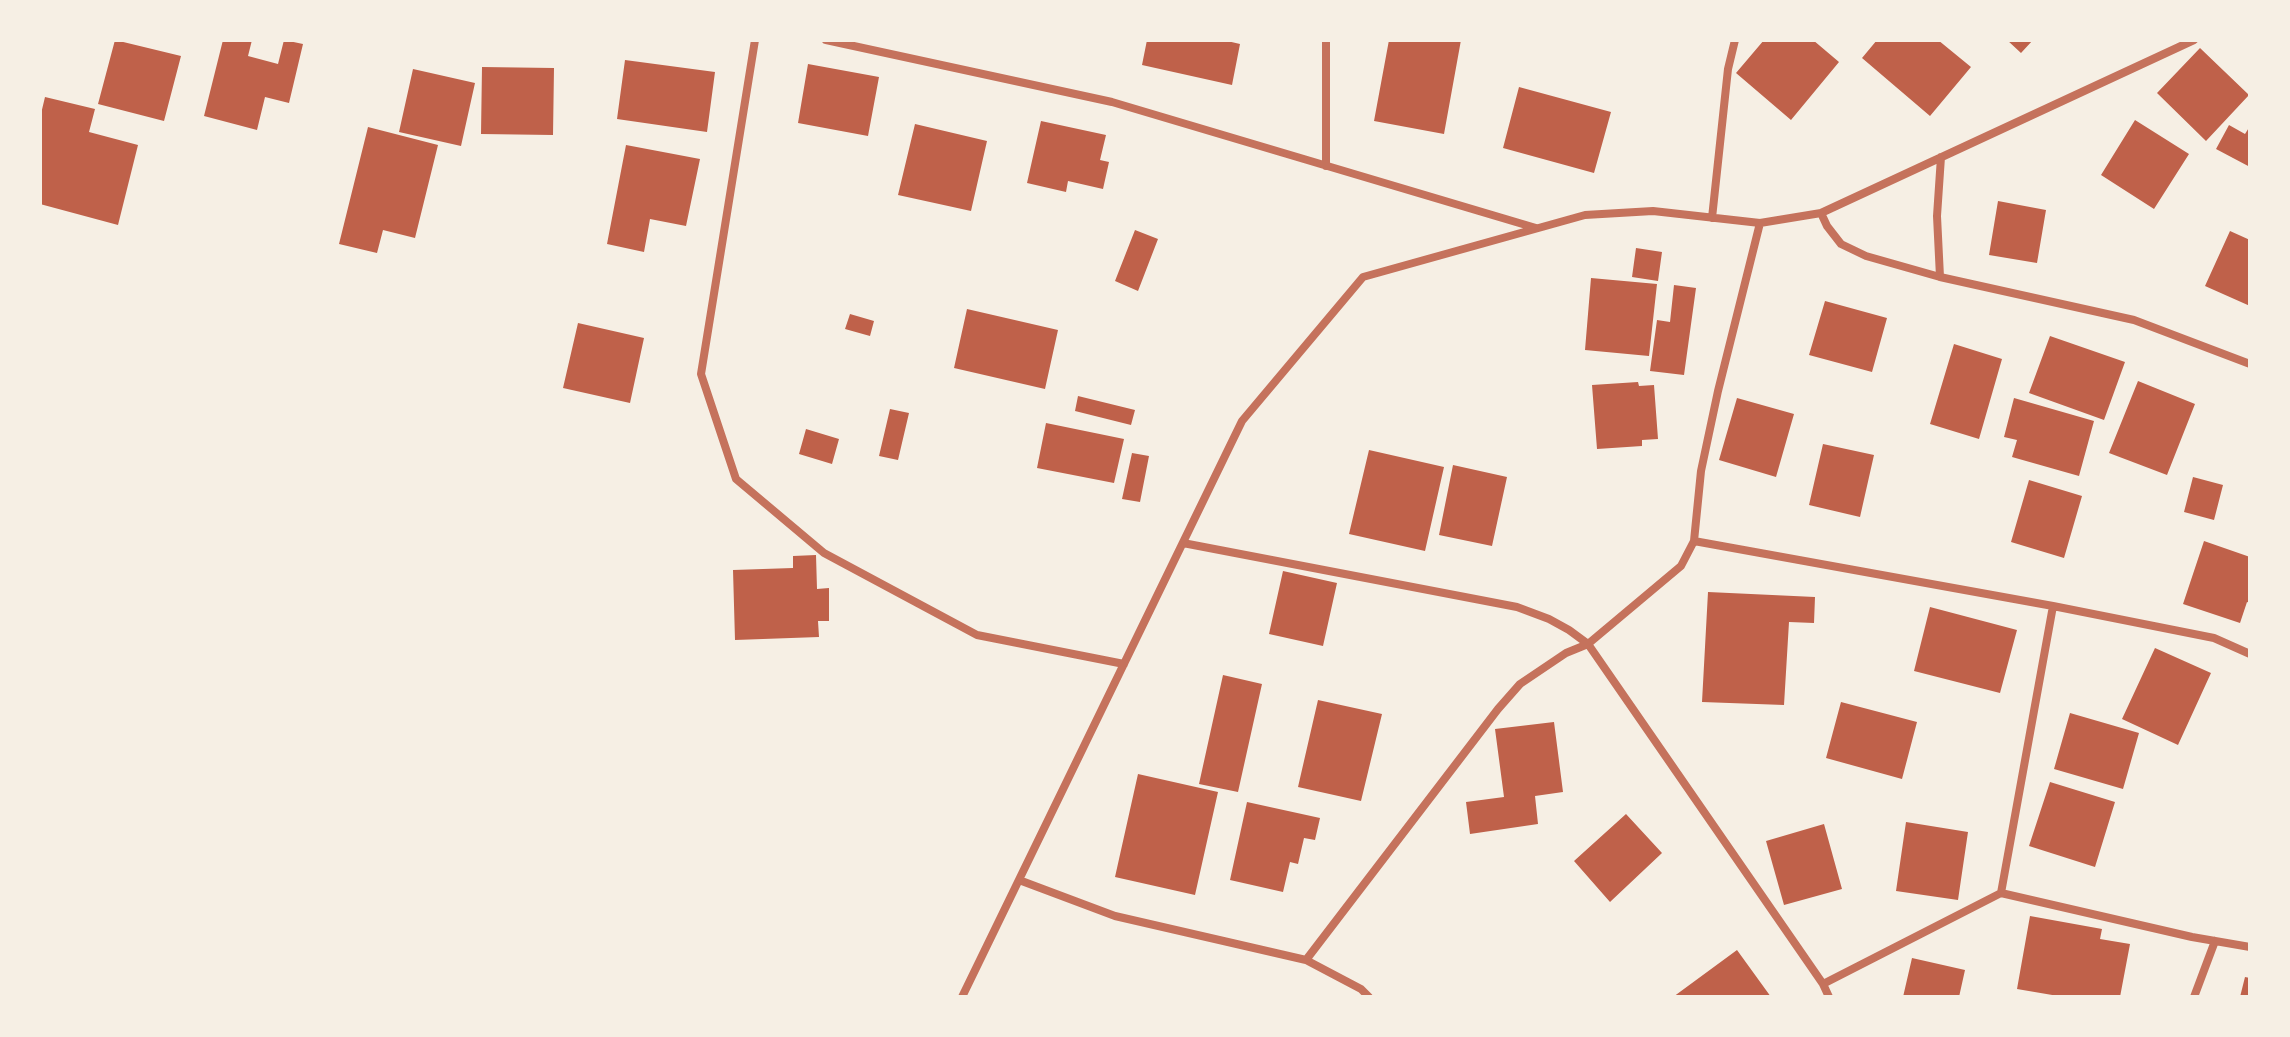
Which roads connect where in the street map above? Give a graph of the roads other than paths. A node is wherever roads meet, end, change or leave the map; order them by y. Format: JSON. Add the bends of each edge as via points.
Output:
{"nodes":[{"id":1,"x":755,"y":40,"type":"edge"},
{"id":2,"x":826,"y":40,"type":"edge"},
{"id":3,"x":1326,"y":40,"type":"edge"},
{"id":4,"x":1735,"y":40,"type":"edge"},
{"id":5,"x":2194,"y":40,"type":"edge"},
{"id":6,"x":1941,"y":157,"type":"junction"},
{"id":7,"x":1326,"y":166,"type":"junction"},
{"id":8,"x":1821,"y":213,"type":"junction"},
{"id":9,"x":1712,"y":218,"type":"junction"},
{"id":10,"x":1760,"y":223,"type":"junction"},
{"id":11,"x":1538,"y":228,"type":"junction"},
{"id":12,"x":1940,"y":277,"type":"junction"},
{"id":13,"x":2250,"y":364,"type":"edge"},
{"id":14,"x":1694,"y":541,"type":"junction"},
{"id":15,"x":1183,"y":543,"type":"junction"},
{"id":16,"x":2053,"y":606,"type":"junction"},
{"id":17,"x":1588,"y":644,"type":"junction"},
{"id":18,"x":2250,"y":654,"type":"edge"},
{"id":19,"x":1124,"y":664,"type":"junction"},
{"id":20,"x":1019,"y":880,"type":"junction"},
{"id":21,"x":2001,"y":893,"type":"junction"},
{"id":22,"x":2215,"y":941,"type":"junction"},
{"id":23,"x":2250,"y":947,"type":"edge"},
{"id":24,"x":1306,"y":960,"type":"junction"},
{"id":25,"x":1823,"y":984,"type":"junction"},
{"id":26,"x":962,"y":997,"type":"edge"},
{"id":27,"x":1369,"y":997,"type":"edge"},
{"id":28,"x":1829,"y":997,"type":"edge"},
{"id":29,"x":2194,"y":997,"type":"edge"}],
"edges":[{"from":1,"to":19,"type":"street","via":[[701,374],[736,479],[824,553],[977,635]]},
{"from":2,"to":7,"type":"street","via":[[1112,102]]},
{"from":3,"to":7,"type":"street"},
{"from":4,"to":9,"type":"street"},
{"from":5,"to":6,"type":"street"},
{"from":6,"to":8,"type":"street"},
{"from":6,"to":12,"type":"street"},
{"from":7,"to":11,"type":"street"},
{"from":8,"to":10,"type":"street"},
{"from":8,"to":12,"type":"street","via":[[1841,244]]},
{"from":9,"to":10,"type":"street"},
{"from":9,"to":11,"type":"street","via":[[1653,211],[1585,215]]},
{"from":10,"to":14,"type":"street","via":[[1701,471]]},
{"from":11,"to":15,"type":"street","via":[[1363,277],[1242,421]]},
{"from":12,"to":13,"type":"street","via":[[2134,320]]},
{"from":14,"to":16,"type":"street"},
{"from":14,"to":17,"type":"street","via":[[1681,566]]},
{"from":15,"to":17,"type":"street","via":[[1517,607],[1549,619]]},
{"from":15,"to":19,"type":"street"},
{"from":16,"to":18,"type":"street","via":[[2214,638]]},
{"from":16,"to":21,"type":"street"},
{"from":17,"to":24,"type":"street","via":[[1520,684]]},
{"from":17,"to":25,"type":"street"},
{"from":19,"to":20,"type":"street"},
{"from":20,"to":24,"type":"street","via":[[1115,916]]},
{"from":20,"to":26,"type":"street"},
{"from":21,"to":22,"type":"street"},
{"from":21,"to":25,"type":"street"},
{"from":22,"to":23,"type":"street"},
{"from":22,"to":29,"type":"street"},
{"from":24,"to":27,"type":"street"},
{"from":25,"to":28,"type":"street"}]}
